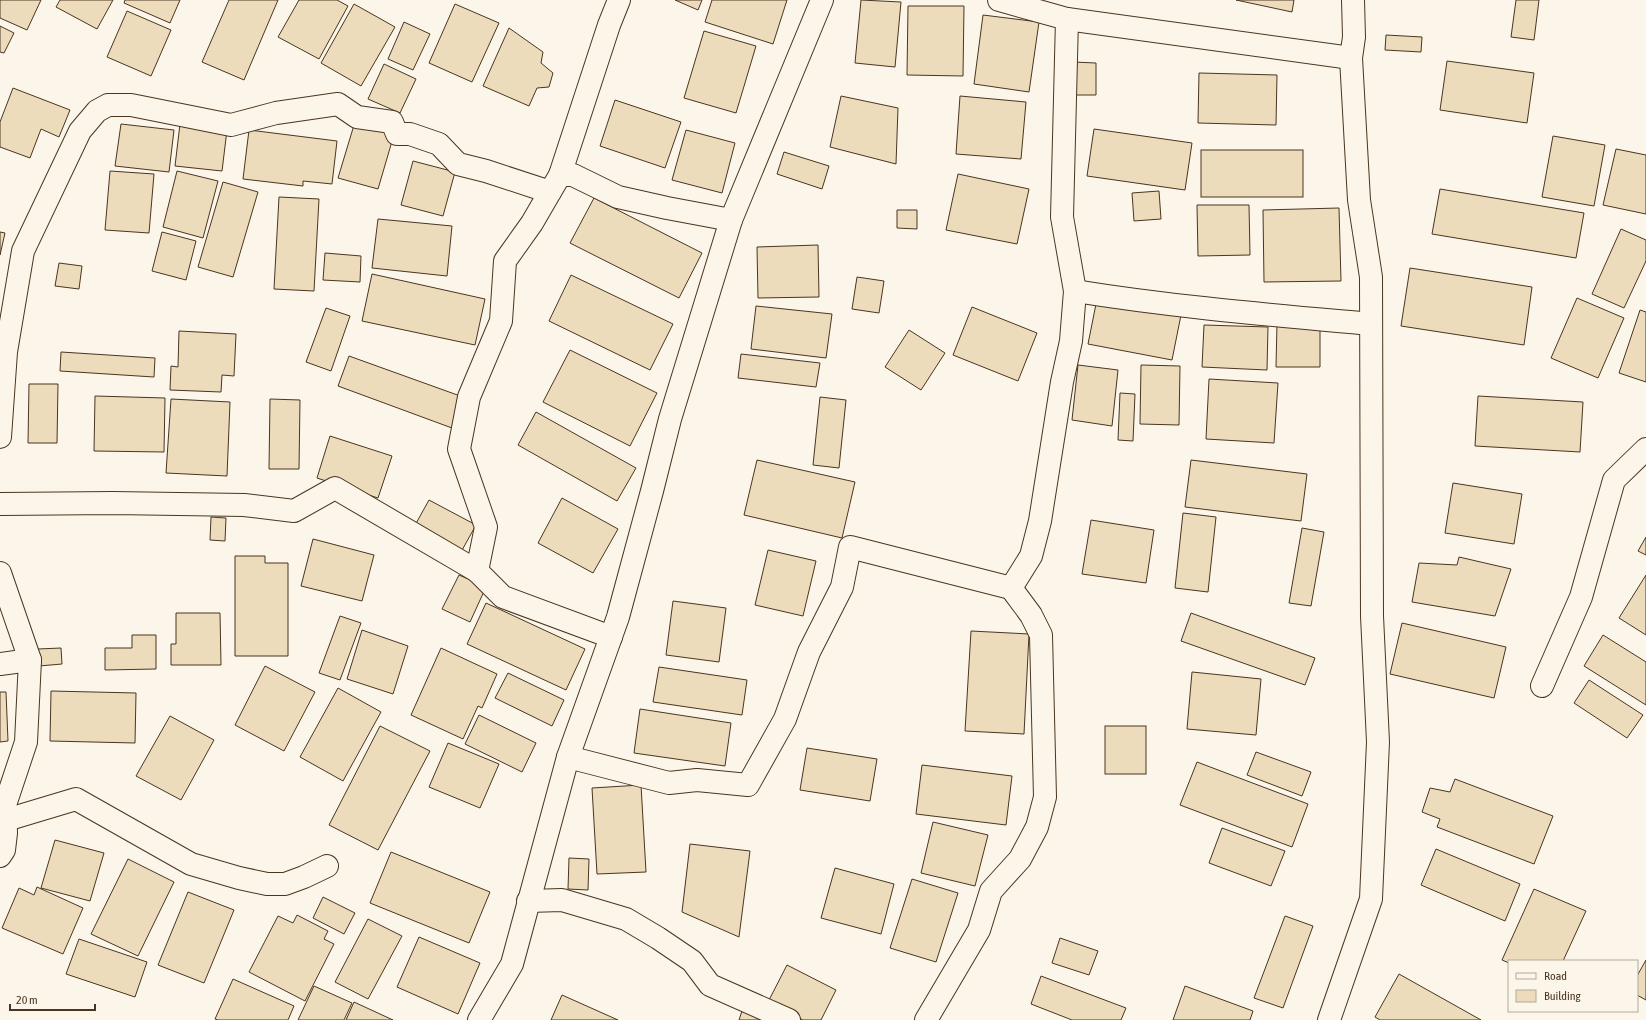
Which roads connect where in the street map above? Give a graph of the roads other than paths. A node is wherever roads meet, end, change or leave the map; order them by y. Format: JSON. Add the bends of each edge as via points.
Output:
{"nodes":[{"id":1,"x":619,"y":0,"type":"edge"},
{"id":2,"x":822,"y":0,"type":"edge"},
{"id":3,"x":999,"y":0,"type":"edge"},
{"id":4,"x":1353,"y":0,"type":"edge"},
{"id":5,"x":1067,"y":19,"type":"junction"},
{"id":6,"x":1351,"y":58,"type":"junction"},
{"id":7,"x":555,"y":184,"type":"junction"},
{"id":8,"x":731,"y":220,"type":"junction"},
{"id":9,"x":1075,"y":290,"type":"junction"},
{"id":10,"x":1372,"y":324,"type":"junction"},
{"id":11,"x":0,"y":437,"type":"edge"},
{"id":12,"x":1646,"y":449,"type":"edge"},
{"id":13,"x":0,"y":504,"type":"edge"},
{"id":14,"x":478,"y":571,"type":"junction"},
{"id":15,"x":0,"y":573,"type":"edge"},
{"id":16,"x":1011,"y":588,"type":"junction"},
{"id":17,"x":611,"y":637,"type":"junction"},
{"id":18,"x":30,"y":660,"type":"junction"},
{"id":19,"x":0,"y":664,"type":"edge"},
{"id":20,"x":1542,"y":686,"type":"dead end"},
{"id":21,"x":568,"y":757,"type":"junction"},
{"id":22,"x":6,"y":820,"type":"junction"},
{"id":23,"x":0,"y":856,"type":"edge"},
{"id":24,"x":327,"y":866,"type":"dead end"},
{"id":25,"x":528,"y":901,"type":"junction"},
{"id":26,"x":479,"y":1020,"type":"edge"},
{"id":27,"x":789,"y":1020,"type":"edge"},
{"id":28,"x":926,"y":1020,"type":"edge"},
{"id":29,"x":1329,"y":1020,"type":"edge"}],
"edges":[{"from":1,"to":7,"type":"street"},
{"from":2,"to":8,"type":"street"},
{"from":3,"to":5,"type":"street"},
{"from":4,"to":6,"type":"street","via":[[1354,36]]},
{"from":5,"to":6,"type":"street"},
{"from":5,"to":9,"type":"street","via":[[1062,217]]},
{"from":6,"to":10,"type":"street","via":[[1359,200],[1370,277]]},
{"from":7,"to":8,"type":"street","via":[[573,175],[618,197]]},
{"from":7,"to":11,"type":"street","via":[[458,164],[439,144],[410,134],[397,134],[392,122],[357,117],[338,104],[276,112],[231,125],[131,105],[108,105],[97,111],[80,131],[23,251],[6,352]]},
{"from":7,"to":14,"type":"street","via":[[532,224],[505,261],[501,321],[470,397],[459,449],[486,527]]},
{"from":8,"to":17,"type":"street","via":[[670,419]]},
{"from":9,"to":10,"type":"street","via":[[1229,312]]},
{"from":9,"to":16,"type":"street","via":[[1071,341],[1040,521],[1031,556]]},
{"from":10,"to":29,"type":"street","via":[[1372,616],[1378,742],[1371,899]]},
{"from":12,"to":20,"type":"street","via":[[1614,480],[1581,597]]},
{"from":13,"to":14,"type":"street","via":[[236,505],[294,510],[335,488]]},
{"from":14,"to":17,"type":"street","via":[[503,597]]},
{"from":15,"to":18,"type":"street"},
{"from":16,"to":21,"type":"street","via":[[850,547],[842,586],[809,652],[785,719],[748,785],[697,780],[669,783]]},
{"from":16,"to":28,"type":"street","via":[[1032,615],[1041,635],[1045,797],[1037,827],[1020,859],[991,891],[979,930]]},
{"from":17,"to":21,"type":"street"},
{"from":18,"to":19,"type":"street"},
{"from":18,"to":22,"type":"street","via":[[26,742],[6,805]]},
{"from":21,"to":25,"type":"street"},
{"from":22,"to":23,"type":"street","via":[[4,850]]},
{"from":22,"to":24,"type":"street","via":[[76,799],[191,864],[239,878],[267,884],[285,884]]},
{"from":25,"to":26,"type":"street","via":[[512,964]]},
{"from":25,"to":27,"type":"street","via":[[562,900],[626,919],[692,961],[710,986]]}]}
